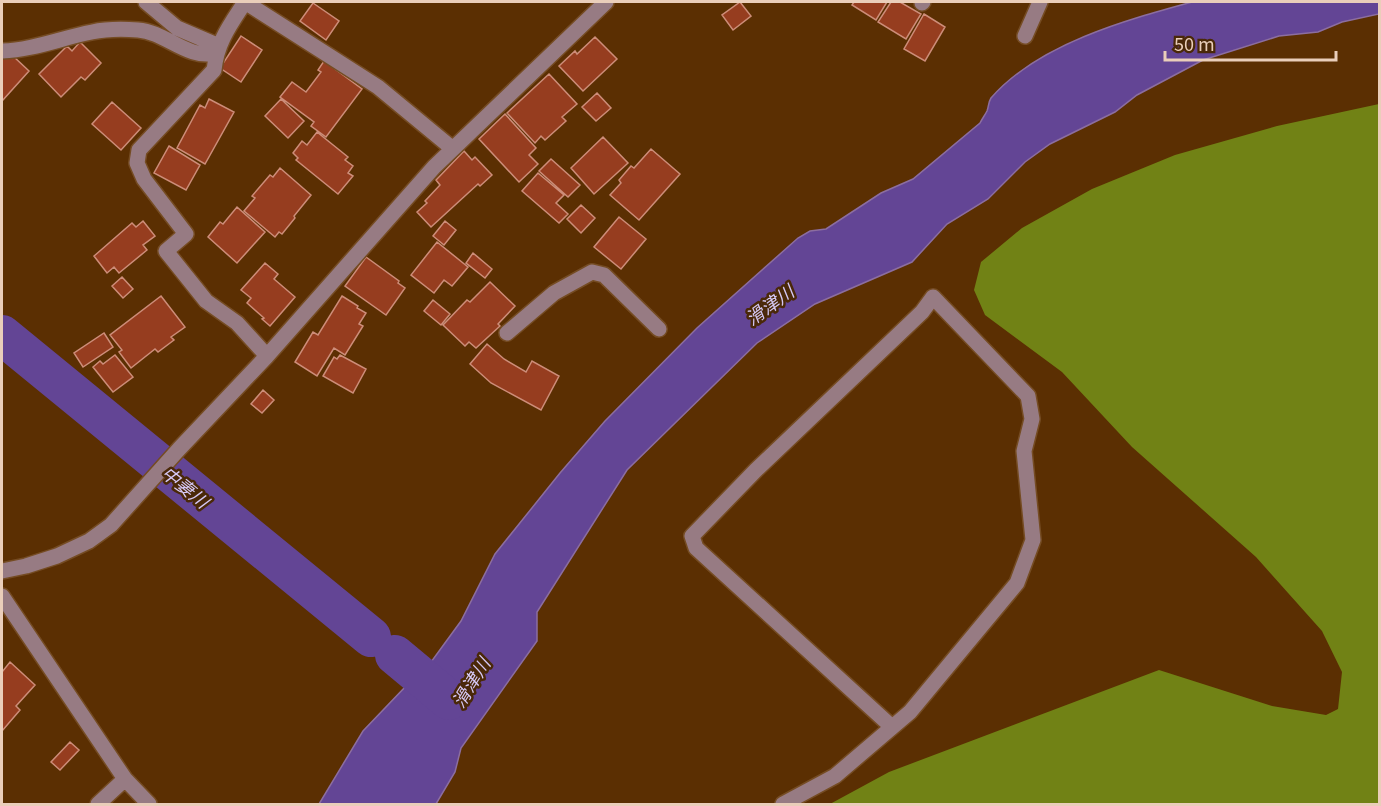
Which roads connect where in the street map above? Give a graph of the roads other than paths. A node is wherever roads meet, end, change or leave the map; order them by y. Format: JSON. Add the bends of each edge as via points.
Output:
{"nodes":[{"id":1,"x":146,"y":2,"type":"edge"},
{"id":2,"x":606,"y":2,"type":"edge"},
{"id":3,"x":1040,"y":2,"type":"edge"},
{"id":4,"x":1025,"y":36,"type":"dead end"},
{"id":5,"x":217,"y":49,"type":"junction"},
{"id":6,"x":2,"y":51,"type":"edge"},
{"id":7,"x":453,"y":149,"type":"junction"},
{"id":8,"x":659,"y":329,"type":"dead end"},
{"id":9,"x":507,"y":333,"type":"dead end"},
{"id":10,"x":267,"y":356,"type":"junction"},
{"id":11,"x":2,"y":571,"type":"edge"},
{"id":12,"x":2,"y":596,"type":"edge"},
{"id":13,"x":892,"y":727,"type":"junction"},
{"id":14,"x":125,"y":779,"type":"junction"},
{"id":15,"x":99,"y":804,"type":"edge"},
{"id":16,"x":149,"y":804,"type":"edge"},
{"id":17,"x":783,"y":804,"type":"edge"}],
"edges":[{"from":1,"to":5,"type":"street","via":[[177,28]]},
{"from":2,"to":7,"type":"street"},
{"from":3,"to":4,"type":"street"},
{"from":5,"to":6,"type":"street","via":[[205,56],[148,31],[131,30],[93,32]]},
{"from":5,"to":7,"type":"street","via":[[245,2],[378,87]]},
{"from":5,"to":10,"type":"street","via":[[214,70],[138,150],[137,163],[144,179],[186,234],[166,251],[206,301],[237,323]]},
{"from":7,"to":10,"type":"street"},
{"from":8,"to":9,"type":"street","via":[[604,275],[592,272],[554,293]]},
{"from":10,"to":11,"type":"street","via":[[111,525],[57,556]]},
{"from":12,"to":14,"type":"street"},
{"from":13,"to":13,"type":"street","via":[[910,712],[1017,583],[1033,540],[1024,451],[1032,419],[1028,396],[933,297],[692,536],[696,548]]},
{"from":13,"to":17,"type":"street","via":[[835,776]]},
{"from":14,"to":15,"type":"street"},
{"from":14,"to":16,"type":"street"}]}
